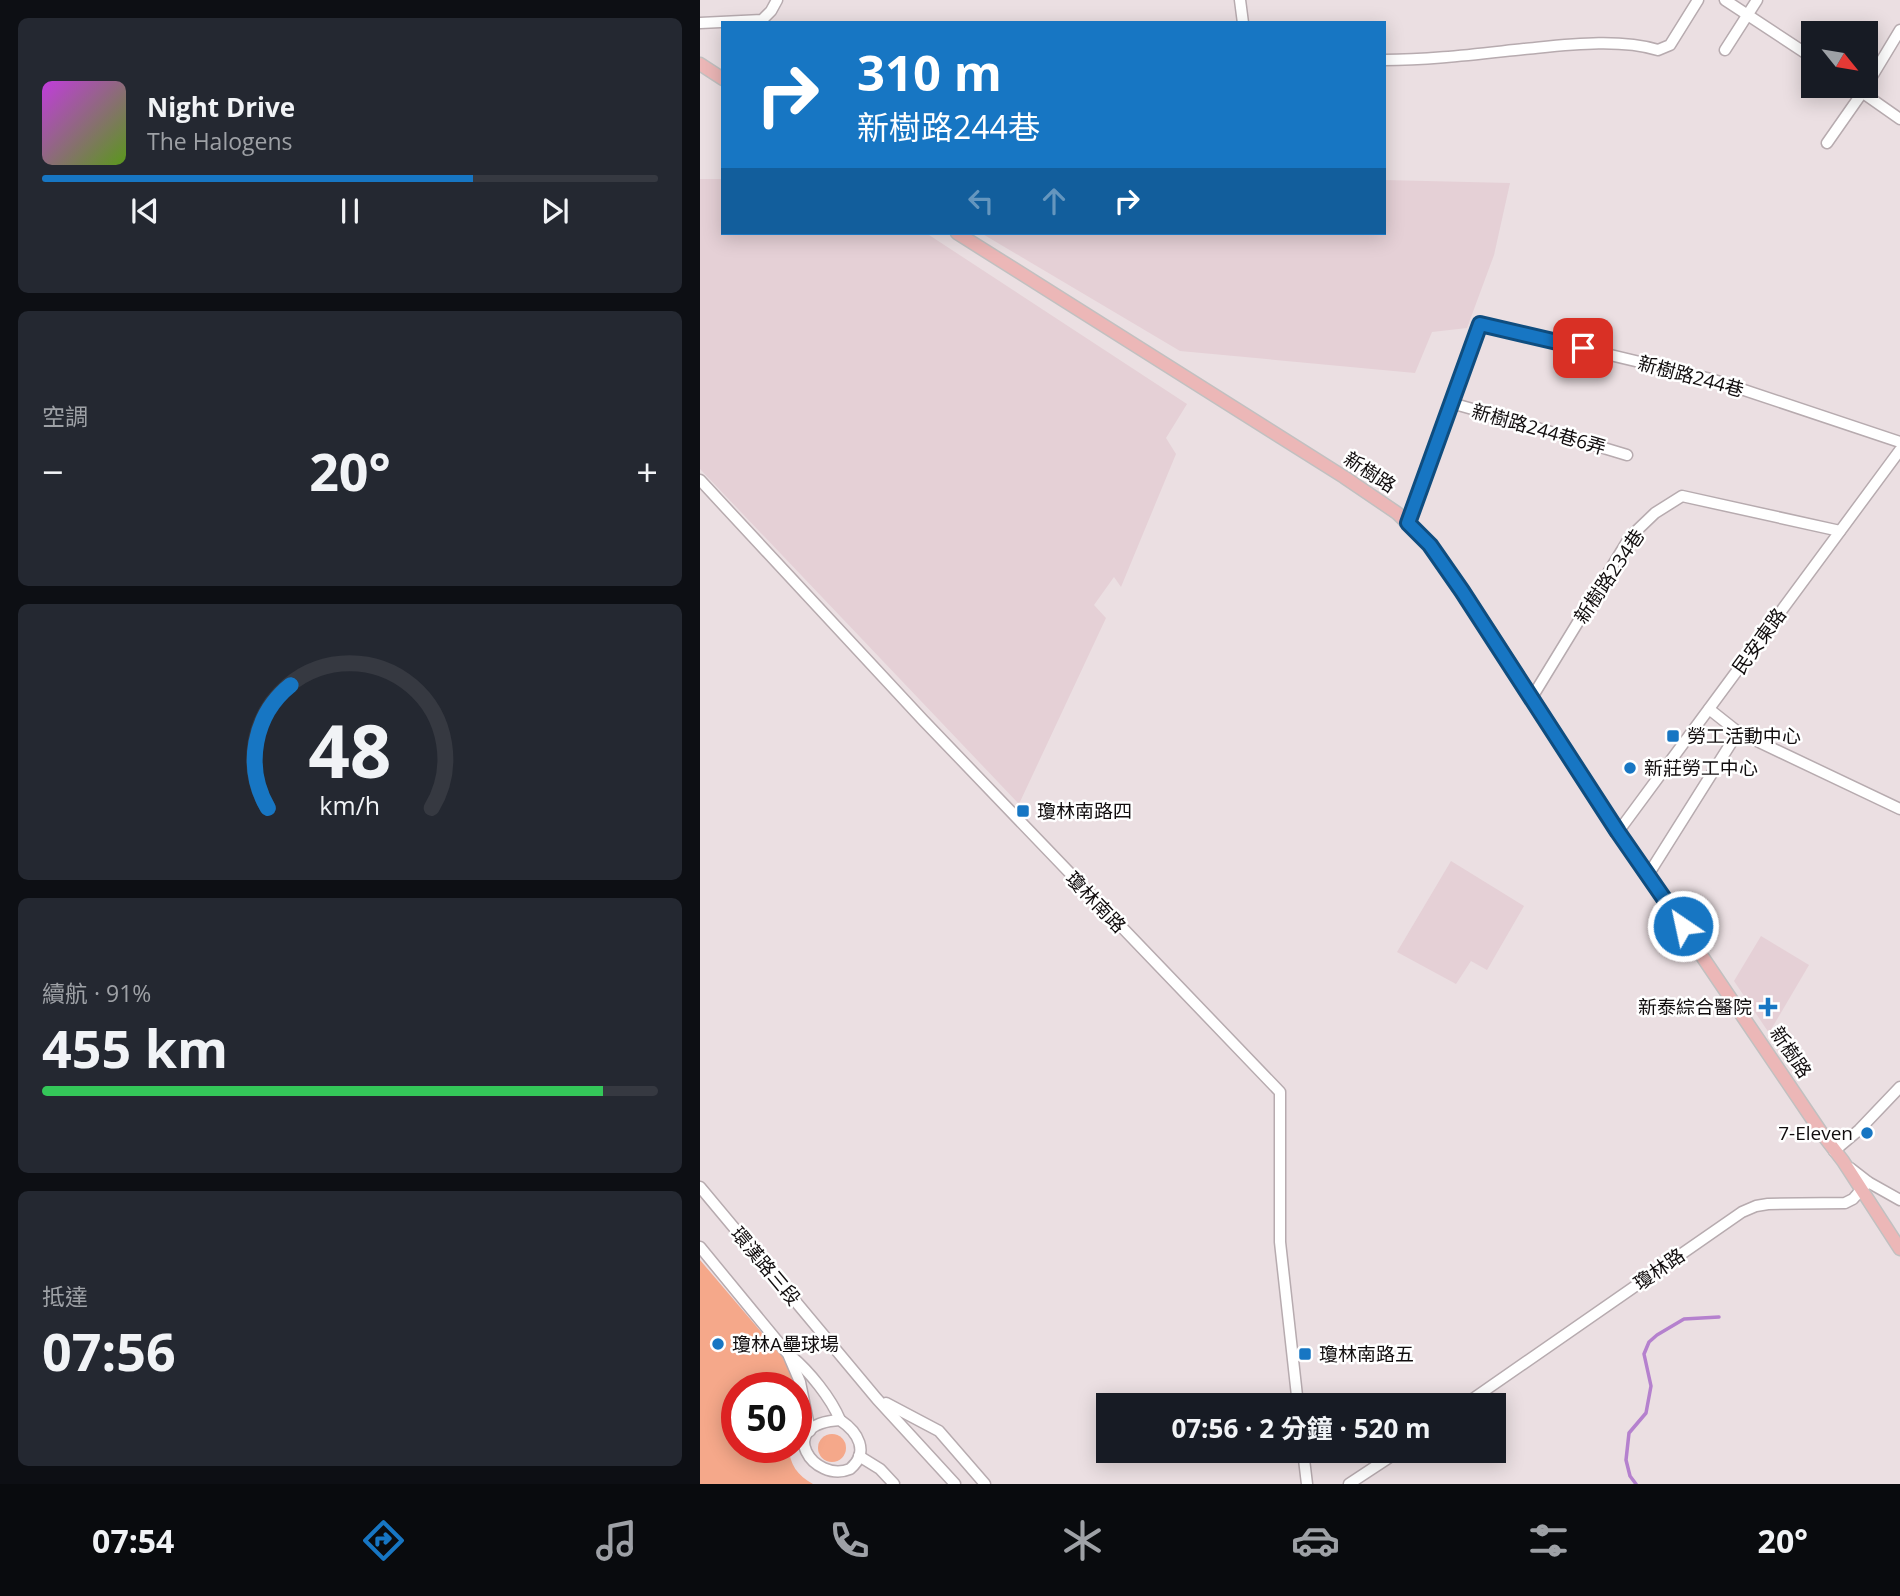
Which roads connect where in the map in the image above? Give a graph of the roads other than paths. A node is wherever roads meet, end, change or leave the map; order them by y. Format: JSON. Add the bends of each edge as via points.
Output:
{"nodes":[{"id":1,"x":777,"y":0,"type":"edge"},
{"id":2,"x":1240,"y":0,"type":"edge"},
{"id":3,"x":1698,"y":0,"type":"edge"},
{"id":4,"x":1725,"y":0,"type":"edge"},
{"id":5,"x":1757,"y":0,"type":"edge"},
{"id":6,"x":1748,"y":15,"type":"junction"},
{"id":7,"x":741,"y":21,"type":"edge"},
{"id":8,"x":1243,"y":21,"type":"edge"},
{"id":9,"x":721,"y":22,"type":"edge"},
{"id":10,"x":700,"y":23,"type":"edge"},
{"id":11,"x":1900,"y":30,"type":"edge"},
{"id":12,"x":1725,"y":50,"type":"dead end"},
{"id":13,"x":1801,"y":50,"type":"edge"},
{"id":14,"x":1386,"y":60,"type":"edge"},
{"id":15,"x":700,"y":64,"type":"edge"},
{"id":16,"x":1878,"y":67,"type":"edge"},
{"id":17,"x":721,"y":78,"type":"edge"},
{"id":18,"x":1859,"y":98,"type":"edge"},
{"id":19,"x":1870,"y":98,"type":"edge"},
{"id":20,"x":1900,"y":119,"type":"edge"},
{"id":21,"x":1827,"y":143,"type":"dead end"},
{"id":22,"x":960,"y":235,"type":"edge"},
{"id":23,"x":1451,"y":403,"type":"junction"},
{"id":24,"x":1900,"y":442,"type":"edge"},
{"id":25,"x":1900,"y":450,"type":"edge"},
{"id":26,"x":1628,"y":455,"type":"dead end"},
{"id":27,"x":700,"y":480,"type":"edge"},
{"id":28,"x":1408,"y":523,"type":"junction"},
{"id":29,"x":1840,"y":531,"type":"junction"},
{"id":30,"x":1531,"y":699,"type":"junction"},
{"id":31,"x":1709,"y":709,"type":"junction"},
{"id":32,"x":1738,"y":733,"type":"junction"},
{"id":33,"x":1900,"y":809,"type":"edge"},
{"id":34,"x":1618,"y":832,"type":"junction"},
{"id":35,"x":1648,"y":875,"type":"junction"},
{"id":36,"x":1900,"y":1087,"type":"edge"},
{"id":37,"x":1834,"y":1151,"type":"junction"},
{"id":38,"x":1865,"y":1186,"type":"junction"},
{"id":39,"x":700,"y":1187,"type":"edge"},
{"id":40,"x":1900,"y":1200,"type":"edge"},
{"id":41,"x":700,"y":1247,"type":"edge"},
{"id":42,"x":1900,"y":1249,"type":"edge"},
{"id":43,"x":788,"y":1354,"type":"junction"},
{"id":44,"x":796,"y":1372,"type":"edge"},
{"id":45,"x":1297,"y":1393,"type":"edge"},
{"id":46,"x":1482,"y":1393,"type":"edge"},
{"id":47,"x":877,"y":1399,"type":"junction"},
{"id":48,"x":840,"y":1420,"type":"junction"},
{"id":49,"x":812,"y":1429,"type":"edge"},
{"id":50,"x":859,"y":1456,"type":"junction"},
{"id":51,"x":809,"y":1463,"type":"edge"},
{"id":52,"x":1304,"y":1463,"type":"edge"},
{"id":53,"x":1381,"y":1463,"type":"edge"},
{"id":54,"x":846,"y":1473,"type":"junction"},
{"id":55,"x":854,"y":1484,"type":"edge"},
{"id":56,"x":894,"y":1484,"type":"edge"},
{"id":57,"x":955,"y":1484,"type":"edge"},
{"id":58,"x":985,"y":1484,"type":"edge"},
{"id":59,"x":1307,"y":1484,"type":"edge"},
{"id":60,"x":1349,"y":1484,"type":"edge"}],
"edges":[{"from":1,"to":7,"type":"street","via":[[762,20]]},
{"from":2,"to":8,"type":"street"},
{"from":3,"to":14,"type":"street","via":[[1670,45],[1658,50],[1580,43]]},
{"from":4,"to":6,"type":"street"},
{"from":5,"to":6,"type":"street"},
{"from":6,"to":12,"type":"street"},
{"from":6,"to":13,"type":"street"},
{"from":9,"to":10,"type":"street"},
{"from":11,"to":16,"type":"street"},
{"from":15,"to":17,"type":"main road"},
{"from":18,"to":21,"type":"street"},
{"from":19,"to":20,"type":"street"},
{"from":22,"to":28,"type":"main road","name":"新樹路","via":[[1343,477]]},
{"from":23,"to":24,"type":"street","name":"新樹路244巷","via":[[1480,324],[1711,379]]},
{"from":23,"to":26,"type":"street","name":"新樹路244巷6弄"},
{"from":23,"to":28,"type":"street","name":"新樹路244巷"},
{"from":25,"to":29,"type":"street","name":"民安東路"},
{"from":27,"to":45,"type":"street","name":"瓊林南路","via":[[931,729],[1280,1092],[1280,1242]]},
{"from":28,"to":30,"type":"main road","name":"新樹路","via":[[1430,545]]},
{"from":29,"to":30,"type":"street","name":"新樹路234巷","via":[[1682,496],[1630,537]]},
{"from":29,"to":31,"type":"street","name":"民安東路"},
{"from":30,"to":34,"type":"main road","name":"新樹路"},
{"from":31,"to":32,"type":"street"},
{"from":31,"to":34,"type":"street","name":"民安東路"},
{"from":32,"to":33,"type":"street"},
{"from":32,"to":35,"type":"street"},
{"from":34,"to":35,"type":"main road","name":"新樹路"},
{"from":35,"to":37,"type":"main road","name":"新樹路"},
{"from":36,"to":37,"type":"street"},
{"from":37,"to":38,"type":"main road","name":"新樹路"},
{"from":38,"to":40,"type":"street"},
{"from":38,"to":42,"type":"main road","name":"新樹路"},
{"from":38,"to":46,"type":"street","name":"瓊林路","via":[[1845,1203],[1768,1204],[1742,1212]]},
{"from":39,"to":47,"type":"street","name":"環漢路三段"},
{"from":41,"to":43,"type":"street"},
{"from":43,"to":44,"type":"street"},
{"from":43,"to":48,"type":"street","via":[[801,1364]]},
{"from":47,"to":57,"type":"street"},
{"from":47,"to":58,"type":"street","name":"環漢路三段","via":[[939,1431]]},
{"from":48,"to":49,"type":"street","via":[[829,1420]]},
{"from":48,"to":50,"type":"street","via":[[857,1435]]},
{"from":50,"to":54,"type":"street"},
{"from":50,"to":56,"type":"street"},
{"from":51,"to":54,"type":"street","via":[[825,1475]]},
{"from":52,"to":59,"type":"street"},
{"from":53,"to":60,"type":"street"},
{"from":54,"to":55,"type":"street"}]}
